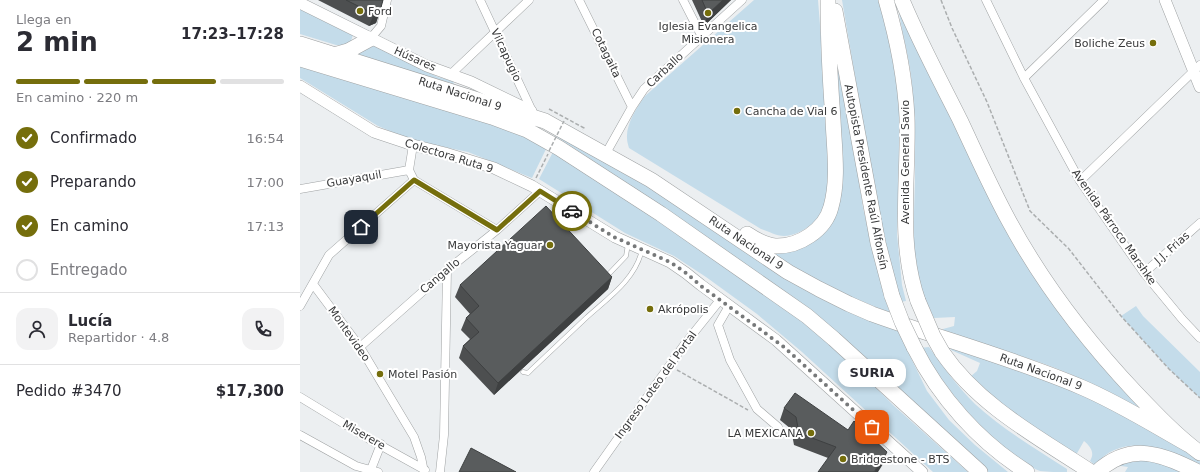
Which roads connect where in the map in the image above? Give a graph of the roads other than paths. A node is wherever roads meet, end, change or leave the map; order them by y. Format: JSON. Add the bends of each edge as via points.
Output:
{"nodes":[{"id":1,"x":387,"y":0,"type":"edge"},
{"id":2,"x":480,"y":0,"type":"edge"},
{"id":3,"x":530,"y":0,"type":"edge"},
{"id":4,"x":579,"y":0,"type":"edge"},
{"id":5,"x":683,"y":0,"type":"edge"},
{"id":6,"x":742,"y":0,"type":"edge"},
{"id":7,"x":828,"y":0,"type":"edge"},
{"id":8,"x":833,"y":0,"type":"edge"},
{"id":9,"x":886,"y":0,"type":"edge"},
{"id":10,"x":902,"y":0,"type":"edge"},
{"id":11,"x":986,"y":0,"type":"edge"},
{"id":12,"x":1104,"y":0,"type":"edge"},
{"id":13,"x":1165,"y":0,"type":"edge"},
{"id":14,"x":300,"y":3,"type":"edge"},
{"id":15,"x":495,"y":32,"type":"junction"},
{"id":16,"x":702,"y":37,"type":"junction"},
{"id":17,"x":370,"y":39,"type":"junction"},
{"id":18,"x":300,"y":44,"type":"edge"},
{"id":19,"x":334,"y":54,"type":"junction"},
{"id":20,"x":300,"y":59,"type":"edge"},
{"id":21,"x":1197,"y":68,"type":"edge"},
{"id":22,"x":450,"y":75,"type":"junction"},
{"id":23,"x":1024,"y":78,"type":"junction"},
{"id":24,"x":300,"y":86,"type":"edge"},
{"id":25,"x":1200,"y":87,"type":"edge"},
{"id":26,"x":632,"y":107,"type":"junction"},
{"id":27,"x":532,"y":111,"type":"junction"},
{"id":28,"x":549,"y":114,"type":"junction"},
{"id":29,"x":413,"y":145,"type":"junction"},
{"id":30,"x":605,"y":155,"type":"junction"},
{"id":31,"x":409,"y":170,"type":"junction"},
{"id":32,"x":414,"y":180,"type":"junction"},
{"id":33,"x":651,"y":180,"type":"junction"},
{"id":34,"x":1080,"y":180,"type":"junction"},
{"id":35,"x":300,"y":188,"type":"edge"},
{"id":36,"x":540,"y":191,"type":"junction"},
{"id":37,"x":1200,"y":223,"type":"edge"},
{"id":38,"x":497,"y":230,"type":"junction"},
{"id":39,"x":628,"y":244,"type":"junction"},
{"id":40,"x":642,"y":250,"type":"junction"},
{"id":41,"x":447,"y":270,"type":"junction"},
{"id":42,"x":1144,"y":273,"type":"junction"},
{"id":43,"x":606,"y":278,"type":"edge"},
{"id":44,"x":313,"y":284,"type":"junction"},
{"id":45,"x":724,"y":303,"type":"junction"},
{"id":46,"x":300,"y":306,"type":"edge"},
{"id":47,"x":1200,"y":338,"type":"edge"},
{"id":48,"x":360,"y":347,"type":"junction"},
{"id":49,"x":523,"y":372,"type":"dead end"},
{"id":50,"x":300,"y":397,"type":"edge"},
{"id":51,"x":778,"y":427,"type":"dead end"},
{"id":52,"x":300,"y":435,"type":"edge"},
{"id":53,"x":380,"y":444,"type":"junction"},
{"id":54,"x":1195,"y":450,"type":"edge"},
{"id":55,"x":373,"y":471,"type":"edge"},
{"id":56,"x":425,"y":471,"type":"edge"},
{"id":57,"x":440,"y":472,"type":"edge"},
{"id":58,"x":594,"y":472,"type":"edge"},
{"id":59,"x":922,"y":472,"type":"edge"},
{"id":60,"x":980,"y":472,"type":"edge"},
{"id":61,"x":1027,"y":472,"type":"edge"},
{"id":62,"x":1091,"y":472,"type":"edge"},
{"id":63,"x":1097,"y":472,"type":"edge"},
{"id":64,"x":1198,"y":472,"type":"edge"}],
"edges":[{"from":1,"to":17,"type":"street","via":[[381,26]]},
{"from":2,"to":15,"type":"street","name":"Vilcapugio"},
{"from":3,"to":15,"type":"street"},
{"from":4,"to":26,"type":"street","name":"Cotagaita"},
{"from":5,"to":16,"type":"street"},
{"from":6,"to":16,"type":"street","name":"Carballo"},
{"from":7,"to":33,"type":"highway","via":[[835,182],[832,207],[822,225],[808,237],[791,244],[775,246],[762,243],[686,195]]},
{"from":8,"to":61,"type":"highway","name":"Autopista Presidente Raúl Alfonsín","bridge":true,"via":[[878,243],[892,296],[902,322],[938,387],[966,421],[994,448]]},
{"from":9,"to":62,"type":"highway","name":"Avenida General Savio","bridge":true,"via":[[898,48],[905,95],[905,224],[909,271],[933,336],[962,378],[988,401],[1021,427]]},
{"from":10,"to":54,"type":"highway","via":[[999,202],[1048,285],[1100,353],[1152,409]]},
{"from":11,"to":23,"type":"street","name":"Avenida Párroco Marshke"},
{"from":12,"to":23,"type":"street"},
{"from":13,"to":21,"type":"street"},
{"from":14,"to":17,"type":"street","name":"Húsares"},
{"from":15,"to":22,"type":"street"},
{"from":15,"to":27,"type":"street","name":"Vilcapugio"},
{"from":16,"to":26,"type":"street","name":"Carballo","via":[[648,85]]},
{"from":17,"to":19,"type":"highway","via":[[348,51]]},
{"from":17,"to":22,"type":"street","name":"Húsares"},
{"from":18,"to":19,"type":"highway","name":"Ruta Nacional 9"},
{"from":19,"to":28,"type":"highway","name":"Ruta Nacional 9"},
{"from":20,"to":60,"type":"highway","name":"Ruta Nacional 9","via":[[507,122],[559,148],[807,316]]},
{"from":21,"to":25,"type":"street"},
{"from":21,"to":34,"type":"street"},
{"from":22,"to":27,"type":"street","name":"Húsares","via":[[472,82]]},
{"from":23,"to":34,"type":"street","name":"Avenida Párroco Marshke"},
{"from":24,"to":29,"type":"street","name":"Colectora Ruta 9","via":[[374,132]]},
{"from":26,"to":30,"type":"street","name":"Carballo"},
{"from":27,"to":28,"type":"street","name":"Húsares"},
{"from":28,"to":30,"type":"highway","name":"Ruta Nacional 9"},
{"from":29,"to":31,"type":"street"},
{"from":29,"to":36,"type":"street","name":"Colectora Ruta 9","via":[[494,168]]},
{"from":30,"to":33,"type":"highway","name":"Ruta Nacional 9"},
{"from":31,"to":32,"type":"street"},
{"from":31,"to":35,"type":"street","name":"Guayaquil"},
{"from":32,"to":38,"type":"street"},
{"from":32,"to":44,"type":"street","via":[[329,255]]},
{"from":33,"to":54,"type":"highway","name":"Ruta Nacional 9","via":[[788,272],[843,301],[1083,388]]},
{"from":34,"to":42,"type":"street","name":"Avenida Párroco Marshke"},
{"from":36,"to":38,"type":"street","name":"Cangallo"},
{"from":36,"to":39,"type":"street","name":"Colectora Ruta 9"},
{"from":37,"to":42,"type":"street","name":"J.J. Frias"},
{"from":38,"to":41,"type":"street","name":"Cangallo"},
{"from":39,"to":40,"type":"street","name":"Colectora Ruta 9"},
{"from":39,"to":43,"type":"lane","via":[[626,256]]},
{"from":40,"to":45,"type":"street","name":"Colectora Ruta 9","via":[[670,262]]},
{"from":40,"to":49,"type":"lane","via":[[638,266],[622,286],[532,369]]},
{"from":41,"to":48,"type":"street","name":"Cangallo"},
{"from":41,"to":57,"type":"street","via":[[444,435]]},
{"from":42,"to":47,"type":"street","name":"Avenida Párroco Marshke"},
{"from":44,"to":46,"type":"street"},
{"from":44,"to":48,"type":"street","name":"Montevideo"},
{"from":45,"to":51,"type":"street","via":[[718,325],[730,360],[757,409]]},
{"from":45,"to":58,"type":"street","name":"Ingreso Loteo del Portal","via":[[684,345]]},
{"from":45,"to":59,"type":"street","name":"Colectora Ruta 9","via":[[784,347]]},
{"from":48,"to":56,"type":"street","name":"Montevideo","via":[[414,437]]},
{"from":50,"to":53,"type":"street","name":"Miserere"},
{"from":52,"to":55,"type":"street","via":[[356,466]]},
{"from":53,"to":55,"type":"street"},
{"from":53,"to":56,"type":"street","name":"Miserere"},
{"from":63,"to":64,"type":"highway","via":[[1119,456],[1141,453],[1165,457]]}]}
